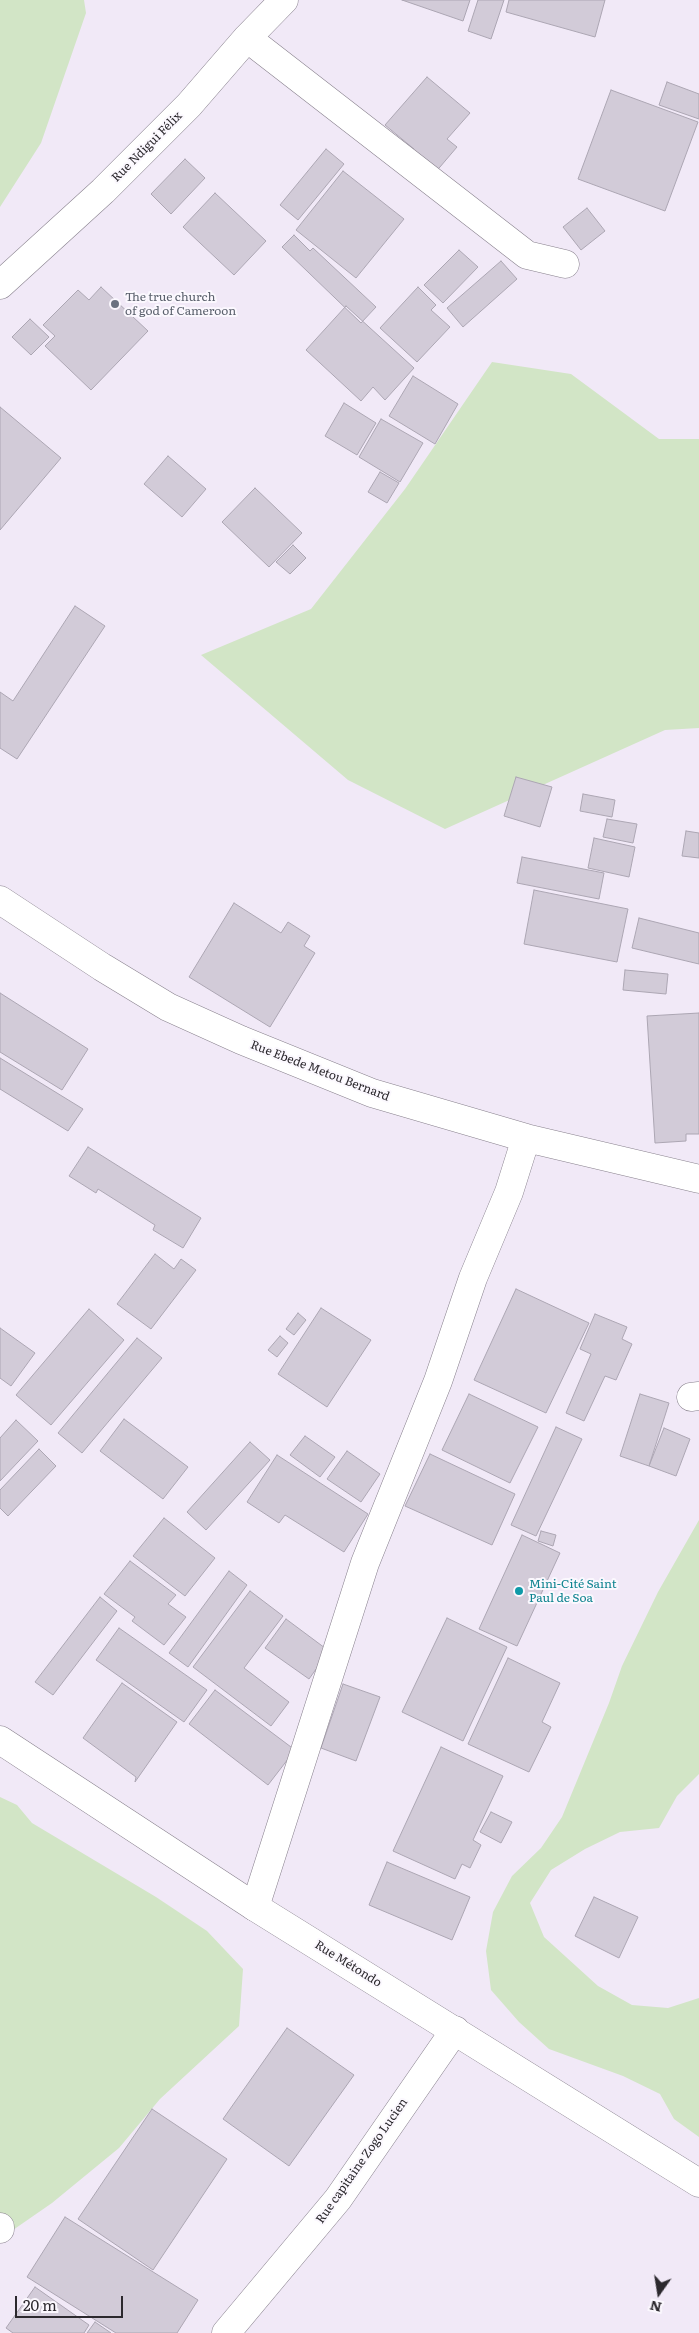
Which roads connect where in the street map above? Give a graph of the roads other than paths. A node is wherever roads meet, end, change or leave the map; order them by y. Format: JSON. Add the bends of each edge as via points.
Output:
{"nodes":[{"id":1,"x":284,"y":0,"type":"edge"},
{"id":2,"x":247,"y":38,"type":"junction"},
{"id":3,"x":565,"y":264,"type":"dead end"},
{"id":4,"x":0,"y":286,"type":"edge"},
{"id":5,"x":0,"y":900,"type":"edge"},
{"id":6,"x":526,"y":1138,"type":"junction"},
{"id":7,"x":699,"y":1179,"type":"edge"},
{"id":8,"x":0,"y":1740,"type":"edge"},
{"id":9,"x":255,"y":1907,"type":"junction"},
{"id":10,"x":455,"y":2030,"type":"junction"},
{"id":11,"x":699,"y":2183,"type":"edge"},
{"id":12,"x":226,"y":2333,"type":"edge"}],
"edges":[{"from":1,"to":2,"type":"street","name":"Rue Ndigui Félix"},
{"from":2,"to":3,"type":"street","via":[[527,255]]},
{"from":2,"to":4,"type":"street","name":"Rue Ndigui Félix","via":[[189,105],[103,191]]},
{"from":5,"to":6,"type":"street","name":"Rue Ebede Metou Bernard","via":[[168,1007],[225,1033],[372,1093]]},
{"from":6,"to":7,"type":"street","name":"Rue Ebede Metou Bernard"},
{"from":6,"to":9,"type":"street","via":[[438,1381],[365,1563]]},
{"from":8,"to":9,"type":"street","name":"Rue Métondo"},
{"from":9,"to":10,"type":"street","name":"Rue Métondo"},
{"from":10,"to":11,"type":"street","name":"Rue Métondo"},
{"from":10,"to":12,"type":"street","name":"Rue capitaine Zogo Lucien","via":[[338,2199]]}]}
